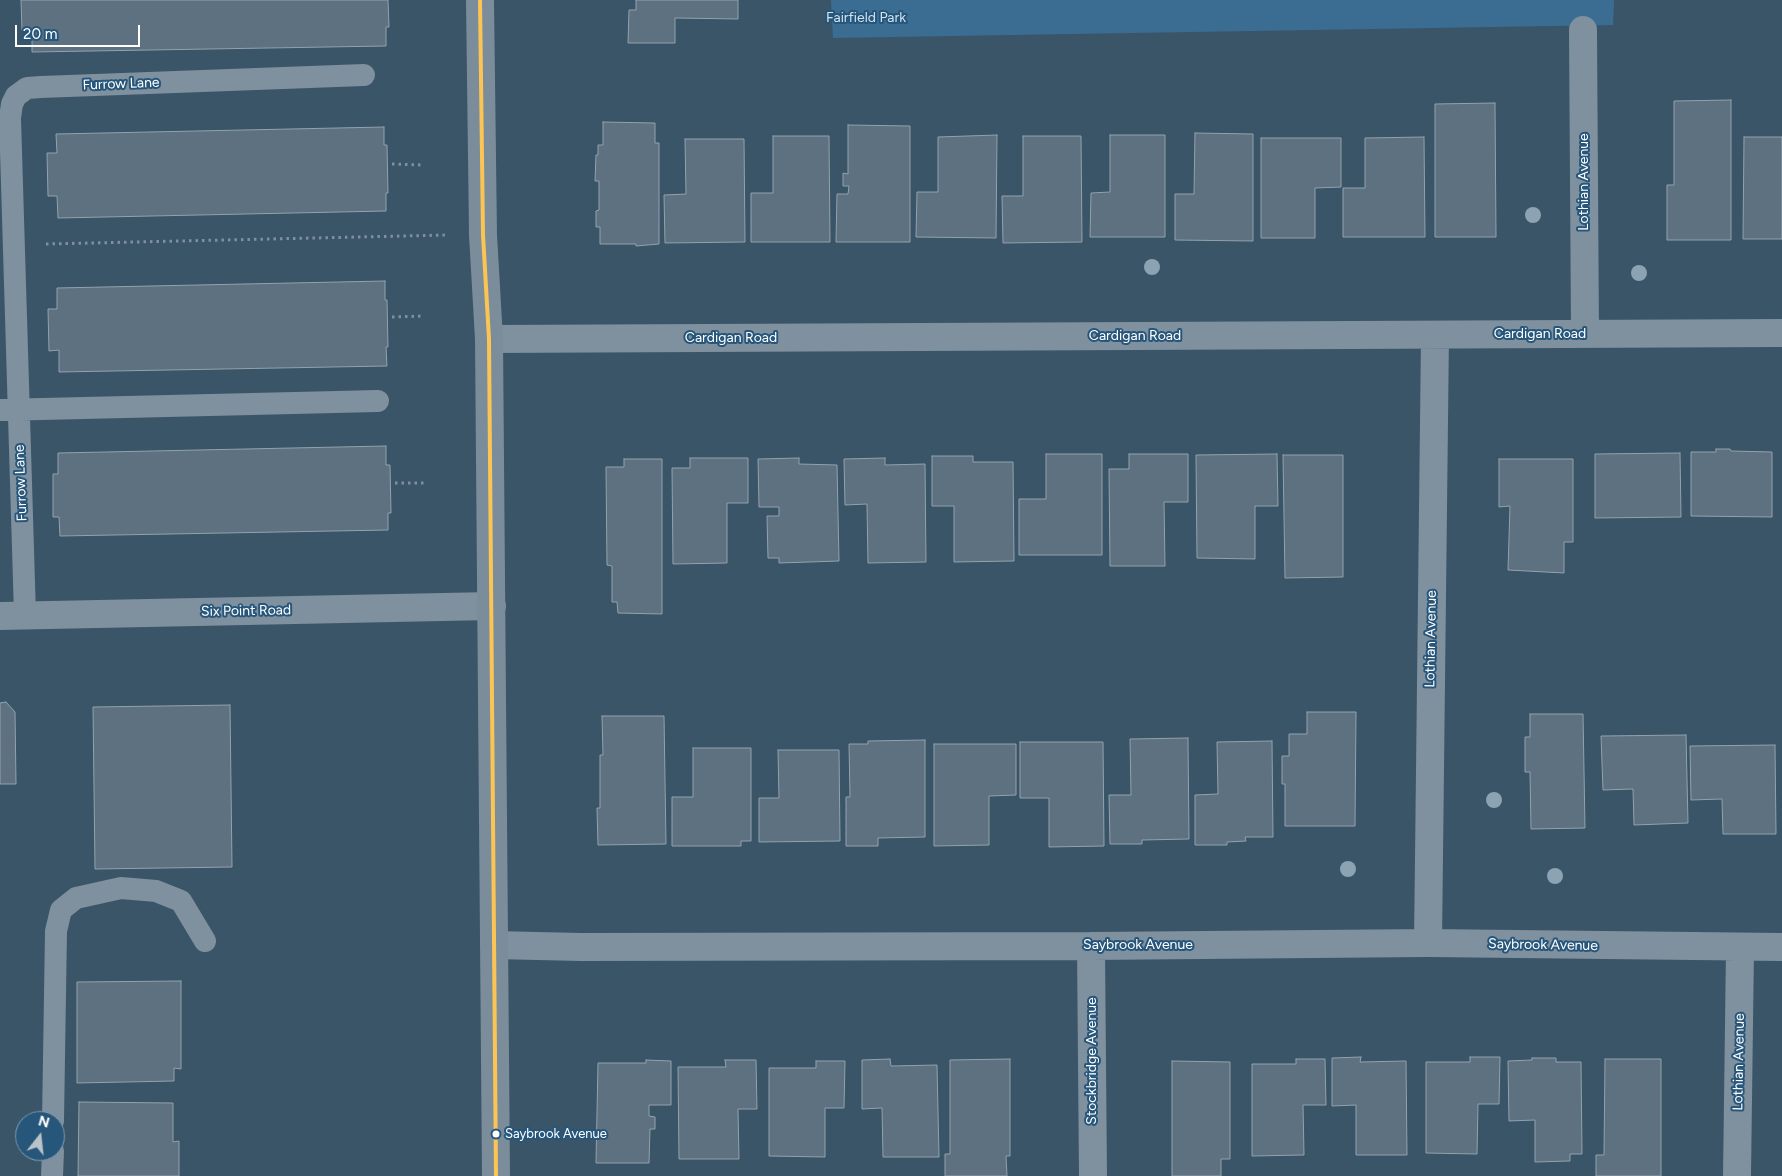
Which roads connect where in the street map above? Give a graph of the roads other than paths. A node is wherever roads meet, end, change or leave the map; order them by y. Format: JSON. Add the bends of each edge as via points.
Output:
{"nodes":[{"id":1,"x":480,"y":0,"type":"edge"},
{"id":2,"x":1583,"y":30,"type":"dead end"},
{"id":3,"x":364,"y":75,"type":"dead end"},
{"id":4,"x":9,"y":236,"type":"edge"},
{"id":5,"x":1782,"y":333,"type":"edge"},
{"id":6,"x":1585,"y":334,"type":"junction"},
{"id":7,"x":1434,"y":335,"type":"junction"},
{"id":8,"x":489,"y":339,"type":"junction"},
{"id":9,"x":378,"y":401,"type":"dead end"},
{"id":10,"x":10,"y":410,"type":"edge"},
{"id":11,"x":492,"y":606,"type":"junction"},
{"id":12,"x":13,"y":616,"type":"edge"},
{"id":13,"x":205,"y":941,"type":"dead end"},
{"id":14,"x":1428,"y":943,"type":"junction"},
{"id":15,"x":494,"y":945,"type":"junction"},
{"id":16,"x":1092,"y":946,"type":"junction"},
{"id":17,"x":1782,"y":947,"type":"edge"},
{"id":18,"x":1740,"y":948,"type":"junction"},
{"id":19,"x":53,"y":1111,"type":"edge"},
{"id":20,"x":53,"y":1161,"type":"edge"},
{"id":21,"x":52,"y":1176,"type":"edge"},
{"id":22,"x":496,"y":1176,"type":"edge"},
{"id":23,"x":1093,"y":1176,"type":"edge"},
{"id":24,"x":1737,"y":1176,"type":"edge"}],
"edges":[{"from":1,"to":8,"type":"main road","via":[[483,234]]},
{"from":2,"to":6,"type":"street","name":"Lothian Avenue"},
{"from":3,"to":4,"type":"lane","name":"Furrow Lane","via":[[27,88],[16,96],[10,118]]},
{"from":4,"to":10,"type":"lane","name":"Furrow Lane"},
{"from":5,"to":6,"type":"street","name":"Cardigan Road"},
{"from":6,"to":7,"type":"street","name":"Cardigan Road"},
{"from":7,"to":8,"type":"street","name":"Cardigan Road"},
{"from":7,"to":14,"type":"street","name":"Lothian Avenue"},
{"from":8,"to":11,"type":"main road"},
{"from":9,"to":10,"type":"lane"},
{"from":10,"to":12,"type":"lane","name":"Furrow Lane"},
{"from":11,"to":12,"type":"street","name":"Six Point Road"},
{"from":11,"to":15,"type":"main road"},
{"from":13,"to":19,"type":"lane","via":[[181,901],[156,891],[120,888],[76,898],[61,910],[56,931]]},
{"from":14,"to":16,"type":"street","name":"Saybrook Avenue"},
{"from":14,"to":18,"type":"street","name":"Saybrook Avenue"},
{"from":15,"to":16,"type":"street","name":"Saybrook Avenue"},
{"from":15,"to":22,"type":"main road"},
{"from":16,"to":23,"type":"street","name":"Stockbridge Avenue"},
{"from":17,"to":18,"type":"street","name":"Saybrook Avenue"},
{"from":18,"to":24,"type":"street","name":"Lothian Avenue"},
{"from":20,"to":21,"type":"lane"}]}
